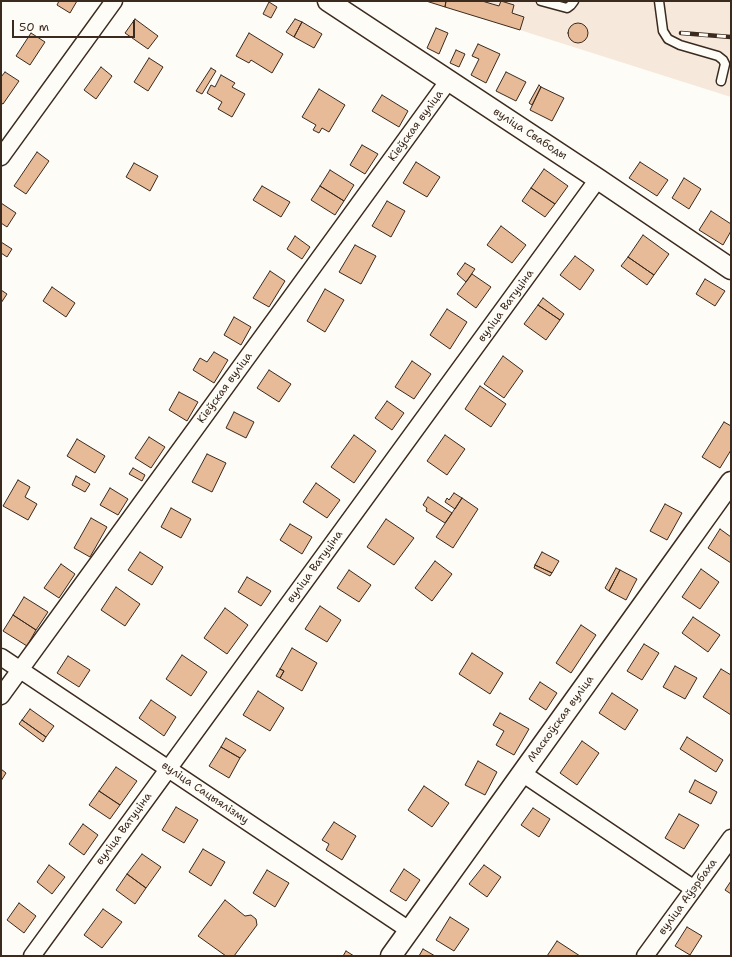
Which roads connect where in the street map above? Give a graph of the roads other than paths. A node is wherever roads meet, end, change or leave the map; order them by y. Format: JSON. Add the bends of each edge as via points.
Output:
{"nodes":[{"id":1,"x":114,"y":1,"type":"edge"},
{"id":2,"x":328,"y":1,"type":"edge"},
{"id":3,"x":541,"y":1,"type":"edge"},
{"id":4,"x":574,"y":1,"type":"edge"},
{"id":5,"x":659,"y":1,"type":"edge"},
{"id":6,"x":449,"y":80,"type":"junction"},
{"id":7,"x":720,"y":81,"type":"dead end"},
{"id":8,"x":1,"y":157,"type":"edge"},
{"id":9,"x":598,"y":179,"type":"junction"},
{"id":10,"x":731,"y":269,"type":"edge"},
{"id":11,"x":731,"y":482,"type":"edge"},
{"id":12,"x":1,"y":657,"type":"edge"},
{"id":13,"x":20,"y":670,"type":"junction"},
{"id":14,"x":1,"y":696,"type":"edge"},
{"id":15,"x":169,"y":768,"type":"junction"},
{"id":16,"x":522,"y":773,"type":"junction"},
{"id":17,"x":731,"y":838,"type":"edge"},
{"id":18,"x":694,"y":889,"type":"junction"},
{"id":19,"x":410,"y":930,"type":"junction"},
{"id":20,"x":32,"y":956,"type":"edge"},
{"id":21,"x":391,"y":956,"type":"edge"},
{"id":22,"x":645,"y":956,"type":"edge"}],
"edges":[{"from":1,"to":8,"type":"street"},
{"from":2,"to":6,"type":"street","name":"вуліца Свабоды"},
{"from":3,"to":4,"type":"lane","via":[[567,8]]},
{"from":5,"to":7,"type":"lane","via":[[663,31],[668,39],[723,60],[726,64]]},
{"from":6,"to":9,"type":"street","name":"вуліца Свабоды"},
{"from":6,"to":13,"type":"street","name":"Кіеўская вуліца"},
{"from":9,"to":10,"type":"street","name":"вуліца Свабоды"},
{"from":9,"to":15,"type":"street","name":"вуліца Ватуціна"},
{"from":11,"to":16,"type":"street","name":"Маскоўская вуліца"},
{"from":12,"to":13,"type":"street","name":"вуліца Сацыялізму"},
{"from":13,"to":14,"type":"street","name":"Кіеўская вуліца"},
{"from":13,"to":15,"type":"street","name":"вуліца Сацыялізму"},
{"from":15,"to":19,"type":"street","name":"вуліца Сацыялізму"},
{"from":15,"to":20,"type":"street","name":"вуліца Ватуціна"},
{"from":16,"to":18,"type":"street"},
{"from":16,"to":19,"type":"street","name":"Маскоўская вуліца"},
{"from":17,"to":18,"type":"street","name":"вуліца Аўэрбаха"},
{"from":18,"to":22,"type":"street","name":"вуліца Аўэрбаха"},
{"from":19,"to":21,"type":"street","name":"Маскоўская вуліца"}]}
